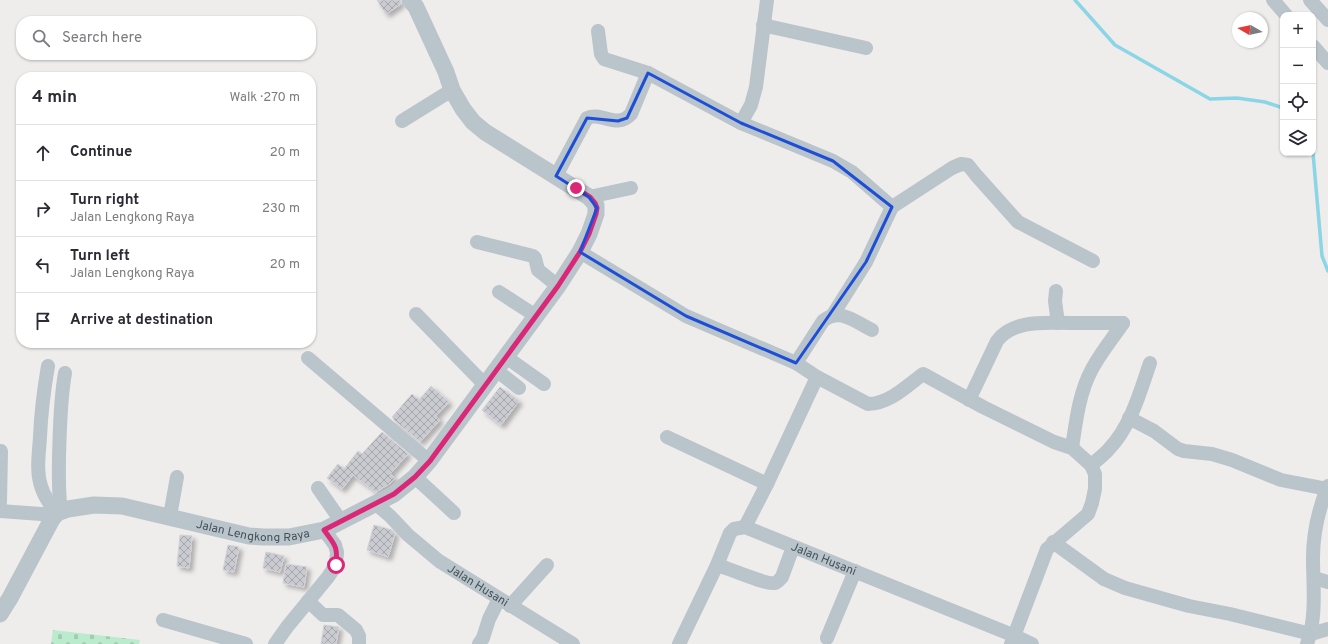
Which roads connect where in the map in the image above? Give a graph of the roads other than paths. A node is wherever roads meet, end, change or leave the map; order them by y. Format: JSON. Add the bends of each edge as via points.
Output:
{"nodes":[{"id":1,"x":767,"y":0,"type":"edge"},
{"id":2,"x":1310,"y":0,"type":"edge"},
{"id":3,"x":417,"y":2,"type":"edge"},
{"id":4,"x":1328,"y":20,"type":"edge"},
{"id":5,"x":763,"y":25,"type":"junction"},
{"id":6,"x":598,"y":31,"type":"dead end"},
{"id":7,"x":866,"y":48,"type":"dead end"},
{"id":8,"x":1315,"y":48,"type":"edge"},
{"id":9,"x":1328,"y":63,"type":"edge"},
{"id":10,"x":648,"y":73,"type":"junction"},
{"id":11,"x":452,"y":90,"type":"junction"},
{"id":12,"x":402,"y":122,"type":"dead end"},
{"id":13,"x":741,"y":123,"type":"junction"},
{"id":14,"x":556,"y":176,"type":"junction"},
{"id":15,"x":631,"y":188,"type":"dead end"},
{"id":16,"x":590,"y":197,"type":"junction"},
{"id":17,"x":892,"y":207,"type":"junction"},
{"id":18,"x":477,"y":242,"type":"dead end"},
{"id":19,"x":580,"y":252,"type":"junction"},
{"id":20,"x":1093,"y":261,"type":"dead end"},
{"id":21,"x":558,"y":286,"type":"junction"},
{"id":22,"x":1056,"y":291,"type":"dead end"},
{"id":23,"x":499,"y":292,"type":"dead end"},
{"id":24,"x":416,"y":314,"type":"dead end"},
{"id":25,"x":536,"y":316,"type":"junction"},
{"id":26,"x":832,"y":316,"type":"junction"},
{"id":27,"x":1058,"y":323,"type":"junction"},
{"id":28,"x":872,"y":330,"type":"dead end"},
{"id":29,"x":308,"y":358,"type":"dead end"},
{"id":30,"x":796,"y":363,"type":"junction"},
{"id":31,"x":1150,"y":363,"type":"dead end"},
{"id":32,"x":501,"y":364,"type":"junction"},
{"id":33,"x":48,"y":366,"type":"dead end"},
{"id":34,"x":65,"y":373,"type":"dead end"},
{"id":35,"x":817,"y":377,"type":"junction"},
{"id":36,"x":544,"y":384,"type":"dead end"},
{"id":37,"x":485,"y":385,"type":"junction"},
{"id":38,"x":519,"y":388,"type":"dead end"},
{"id":39,"x":969,"y":400,"type":"junction"},
{"id":40,"x":1129,"y":418,"type":"junction"},
{"id":41,"x":667,"y":437,"type":"dead end"},
{"id":42,"x":1072,"y":448,"type":"junction"},
{"id":43,"x":1,"y":452,"type":"dead end"},
{"id":44,"x":430,"y":461,"type":"junction"},
{"id":45,"x":1091,"y":465,"type":"junction"},
{"id":46,"x":177,"y":477,"type":"dead end"},
{"id":47,"x":415,"y":477,"type":"junction"},
{"id":48,"x":767,"y":484,"type":"junction"},
{"id":49,"x":318,"y":488,"type":"dead end"},
{"id":50,"x":1327,"y":488,"type":"edge"},
{"id":51,"x":394,"y":494,"type":"junction"},
{"id":52,"x":0,"y":502,"type":"edge"},
{"id":53,"x":376,"y":504,"type":"junction"},
{"id":54,"x":0,"y":511,"type":"edge"},
{"id":55,"x":58,"y":513,"type":"junction"},
{"id":56,"x":454,"y":513,"type":"dead end"},
{"id":57,"x":170,"y":516,"type":"junction"},
{"id":58,"x":390,"y":516,"type":"junction"},
{"id":59,"x":341,"y":521,"type":"junction"},
{"id":60,"x":745,"y":527,"type":"junction"},
{"id":61,"x":324,"y":530,"type":"junction"},
{"id":62,"x":1053,"y":542,"type":"junction"},
{"id":63,"x":793,"y":547,"type":"junction"},
{"id":64,"x":717,"y":564,"type":"junction"},
{"id":65,"x":547,"y":565,"type":"dead end"},
{"id":66,"x":855,"y":571,"type":"junction"},
{"id":67,"x":1314,"y":578,"type":"junction"},
{"id":68,"x":1328,"y":582,"type":"edge"},
{"id":69,"x":308,"y":601,"type":"junction"},
{"id":70,"x":504,"y":602,"type":"junction"},
{"id":71,"x":0,"y":614,"type":"edge"},
{"id":72,"x":163,"y":620,"type":"dead end"},
{"id":73,"x":1328,"y":629,"type":"edge"},
{"id":74,"x":827,"y":638,"type":"dead end"},
{"id":75,"x":1309,"y":639,"type":"edge"},
{"id":76,"x":1013,"y":640,"type":"edge"},
{"id":77,"x":246,"y":644,"type":"edge"},
{"id":78,"x":275,"y":644,"type":"edge"},
{"id":79,"x":359,"y":644,"type":"edge"},
{"id":80,"x":478,"y":644,"type":"edge"},
{"id":81,"x":573,"y":644,"type":"edge"},
{"id":82,"x":680,"y":644,"type":"edge"},
{"id":83,"x":1032,"y":644,"type":"edge"}],
"edges":[{"from":1,"to":5,"type":"street"},
{"from":2,"to":4,"type":"street"},
{"from":3,"to":11,"type":"street"},
{"from":5,"to":7,"type":"street"},
{"from":5,"to":13,"type":"street","via":[[756,87],[751,105]]},
{"from":6,"to":10,"type":"street","via":[[604,59]]},
{"from":8,"to":9,"type":"street"},
{"from":10,"to":13,"type":"street"},
{"from":10,"to":14,"type":"street","via":[[627,118],[618,121],[587,118]]},
{"from":11,"to":12,"type":"street"},
{"from":11,"to":14,"type":"street","via":[[463,110],[485,132]]},
{"from":13,"to":17,"type":"street","via":[[834,161],[852,172]]},
{"from":14,"to":16,"type":"street"},
{"from":15,"to":16,"type":"street"},
{"from":16,"to":19,"type":"street","name":"Jalan Lengkong Raya","via":[[596,205],[596,214]]},
{"from":17,"to":20,"type":"street","via":[[952,168],[965,164],[970,166],[1018,222]]},
{"from":17,"to":26,"type":"street","via":[[866,262]]},
{"from":18,"to":21,"type":"street","via":[[533,256],[538,270]]},
{"from":19,"to":21,"type":"street","name":"Jalan Lengkong Raya"},
{"from":19,"to":30,"type":"street","via":[[686,316]]},
{"from":21,"to":25,"type":"street","name":"Jalan Lengkong Raya"},
{"from":22,"to":27,"type":"street"},
{"from":23,"to":25,"type":"street"},
{"from":24,"to":37,"type":"street"},
{"from":25,"to":32,"type":"street","name":"Jalan Lengkong Raya"},
{"from":26,"to":28,"type":"street","via":[[842,315]]},
{"from":26,"to":30,"type":"street","via":[[823,321]]},
{"from":27,"to":39,"type":"street","via":[[1032,324],[1002,335]]},
{"from":27,"to":42,"type":"street","via":[[1123,323],[1092,369],[1085,386],[1076,415]]},
{"from":29,"to":44,"type":"street"},
{"from":30,"to":35,"type":"street"},
{"from":31,"to":40,"type":"street"},
{"from":32,"to":36,"type":"street"},
{"from":32,"to":37,"type":"street","name":"Jalan Lengkong Raya"},
{"from":32,"to":38,"type":"street"},
{"from":33,"to":55,"type":"street","via":[[42,397],[39,475],[44,495]]},
{"from":34,"to":55,"type":"street","via":[[60,426]]},
{"from":35,"to":39,"type":"street","via":[[868,404],[884,402],[924,374]]},
{"from":35,"to":48,"type":"street"},
{"from":37,"to":44,"type":"street","name":"Jalan Lengkong Raya"},
{"from":39,"to":42,"type":"street","via":[[1054,442]]},
{"from":40,"to":45,"type":"street","via":[[1110,449]]},
{"from":40,"to":50,"type":"street","via":[[1154,431],[1184,452],[1212,454],[1281,480]]},
{"from":41,"to":48,"type":"street"},
{"from":42,"to":45,"type":"street"},
{"from":43,"to":52,"type":"street"},
{"from":44,"to":47,"type":"street","name":"Jalan Lengkong Raya"},
{"from":45,"to":62,"type":"street","via":[[1095,480],[1088,514]]},
{"from":46,"to":57,"type":"street"},
{"from":47,"to":51,"type":"street","name":"Jalan Lengkong Raya"},
{"from":47,"to":56,"type":"street"},
{"from":48,"to":60,"type":"street"},
{"from":49,"to":59,"type":"street"},
{"from":50,"to":67,"type":"street","via":[[1315,533]]},
{"from":51,"to":53,"type":"street","name":"Jalan Lengkong Raya"},
{"from":51,"to":58,"type":"street"},
{"from":53,"to":58,"type":"street","name":"Jalan Husani"},
{"from":53,"to":59,"type":"street","name":"Jalan Lengkong Raya"},
{"from":54,"to":55,"type":"street"},
{"from":55,"to":57,"type":"street","name":"Jalan Lengkong Raya","via":[[94,505],[122,506]]},
{"from":55,"to":71,"type":"street"},
{"from":57,"to":61,"type":"street","name":"Jalan Lengkong Raya","via":[[249,536],[289,537]]},
{"from":58,"to":70,"type":"street","name":"Jalan Husani","via":[[438,561]]},
{"from":59,"to":61,"type":"street","name":"Jalan Lengkong Raya"},
{"from":60,"to":63,"type":"street","name":"Jalan Husani"},
{"from":60,"to":64,"type":"street","via":[[732,530]]},
{"from":61,"to":69,"type":"street","via":[[335,545],[336,565]]},
{"from":62,"to":75,"type":"street","via":[[1104,579],[1124,588],[1230,614]]},
{"from":62,"to":76,"type":"street","via":[[1047,549]]},
{"from":63,"to":64,"type":"street","via":[[782,577],[774,583]]},
{"from":63,"to":66,"type":"street","name":"Jalan Husani"},
{"from":64,"to":82,"type":"street"},
{"from":65,"to":70,"type":"street"},
{"from":66,"to":74,"type":"street"},
{"from":66,"to":76,"type":"street","name":"Jalan Husani"},
{"from":67,"to":68,"type":"street"},
{"from":67,"to":75,"type":"street","via":[[1314,611]]},
{"from":69,"to":78,"type":"street"},
{"from":69,"to":79,"type":"street","via":[[323,615],[338,615],[356,630]]},
{"from":70,"to":80,"type":"street","via":[[489,619],[483,638]]},
{"from":70,"to":81,"type":"street","name":"Jalan Husani"},
{"from":72,"to":77,"type":"street"},
{"from":73,"to":75,"type":"street"},
{"from":76,"to":83,"type":"street","name":"Jalan Husani"}]}
